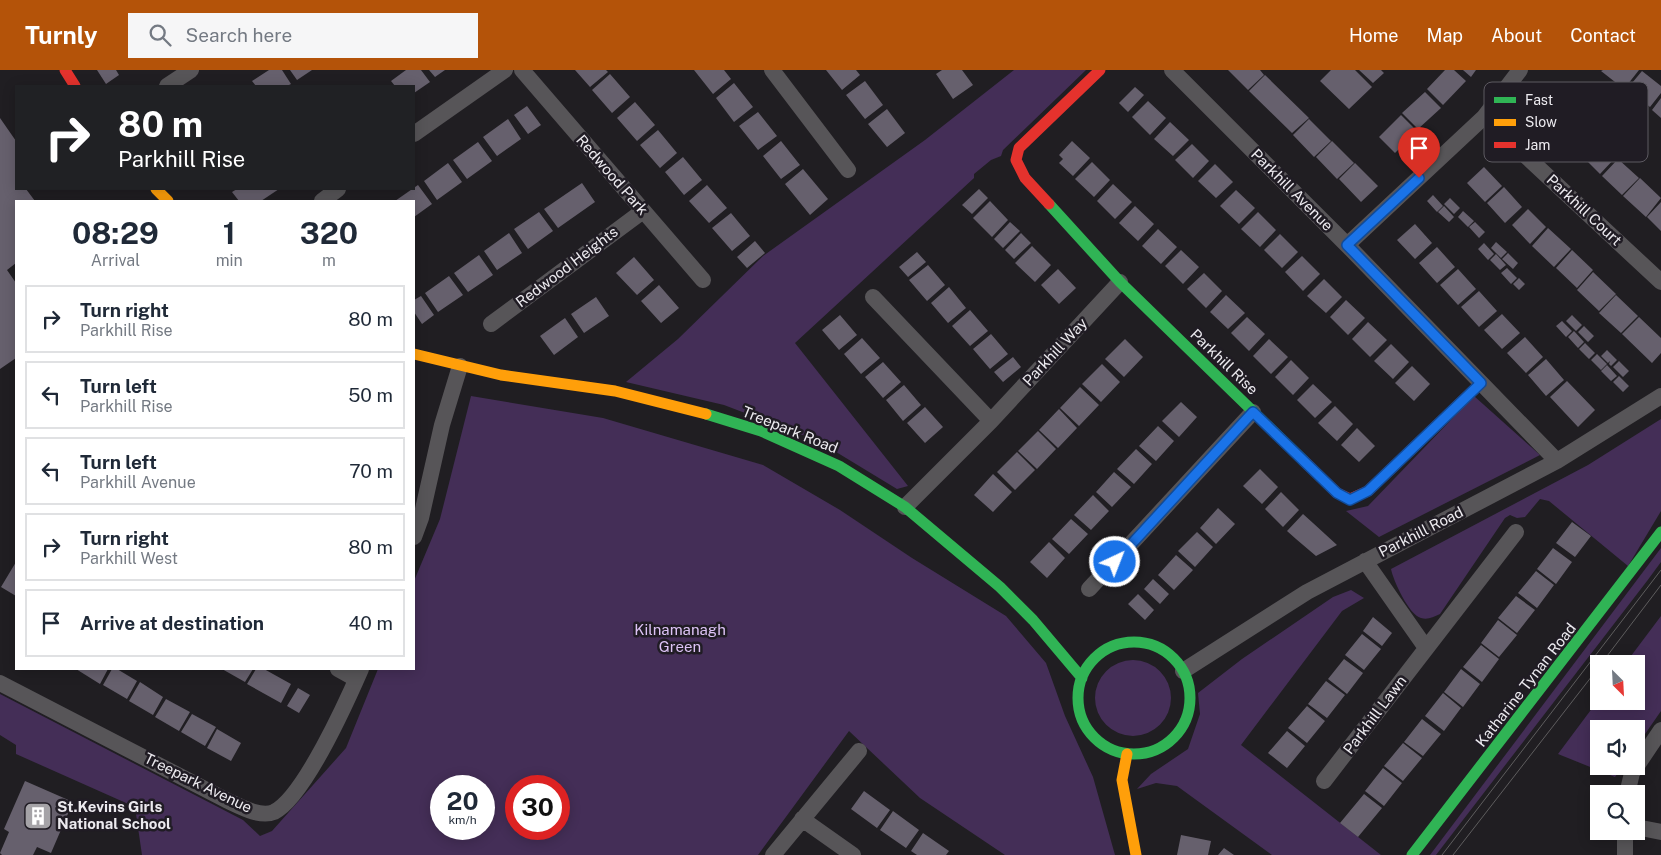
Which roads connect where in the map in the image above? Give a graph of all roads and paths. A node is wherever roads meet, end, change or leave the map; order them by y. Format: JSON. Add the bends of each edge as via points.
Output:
{"nodes":[{"id":1,"x":65,"y":70,"type":"edge"},
{"id":2,"x":191,"y":70,"type":"edge"},
{"id":3,"x":505,"y":70,"type":"edge"},
{"id":4,"x":522,"y":70,"type":"edge"},
{"id":5,"x":772,"y":70,"type":"edge"},
{"id":6,"x":1100,"y":70,"type":"edge"},
{"id":7,"x":1172,"y":70,"type":"edge"},
{"id":8,"x":1520,"y":70,"type":"edge"},
{"id":9,"x":1511,"y":82,"type":"edge"},
{"id":10,"x":74,"y":85,"type":"edge"},
{"id":11,"x":168,"y":85,"type":"edge"},
{"id":12,"x":1484,"y":117,"type":"edge"},
{"id":13,"x":415,"y":133,"type":"edge"},
{"id":14,"x":1532,"y":162,"type":"edge"},
{"id":15,"x":848,"y":170,"type":"dead end"},
{"id":16,"x":157,"y":190,"type":"edge"},
{"id":17,"x":337,"y":190,"type":"edge"},
{"id":18,"x":167,"y":200,"type":"edge"},
{"id":19,"x":323,"y":200,"type":"edge"},
{"id":20,"x":643,"y":210,"type":"junction"},
{"id":21,"x":1347,"y":245,"type":"junction"},
{"id":22,"x":703,"y":280,"type":"dead end"},
{"id":23,"x":1120,"y":282,"type":"junction"},
{"id":24,"x":1661,"y":282,"type":"edge"},
{"id":25,"x":873,"y":297,"type":"dead end"},
{"id":26,"x":490,"y":324,"type":"dead end"},
{"id":27,"x":415,"y":354,"type":"edge"},
{"id":28,"x":460,"y":366,"type":"junction"},
{"id":29,"x":1481,"y":383,"type":"junction"},
{"id":30,"x":1661,"y":396,"type":"edge"},
{"id":31,"x":1253,"y":412,"type":"junction"},
{"id":32,"x":991,"y":421,"type":"junction"},
{"id":33,"x":1558,"y":461,"type":"junction"},
{"id":34,"x":906,"y":507,"type":"junction"},
{"id":35,"x":417,"y":516,"type":"edge"},
{"id":36,"x":415,"y":530,"type":"edge"},
{"id":37,"x":1516,"y":532,"type":"dead end"},
{"id":38,"x":1661,"y":532,"type":"edge"},
{"id":39,"x":1365,"y":561,"type":"junction"},
{"id":40,"x":1089,"y":589,"type":"dead end"},
{"id":41,"x":1426,"y":648,"type":"junction"},
{"id":42,"x":342,"y":670,"type":"edge"},
{"id":43,"x":1183,"y":671,"type":"junction"},
{"id":44,"x":358,"y":674,"type":"edge"},
{"id":45,"x":1082,"y":678,"type":"junction"},
{"id":46,"x":0,"y":683,"type":"edge"},
{"id":47,"x":1661,"y":730,"type":"edge"},
{"id":48,"x":860,"y":751,"type":"dead end"},
{"id":49,"x":1127,"y":754,"type":"junction"},
{"id":50,"x":1324,"y":781,"type":"dead end"},
{"id":51,"x":1629,"y":785,"type":"edge"},
{"id":52,"x":802,"y":819,"type":"junction"},
{"id":53,"x":1645,"y":829,"type":"edge"},
{"id":54,"x":1661,"y":832,"type":"edge"},
{"id":55,"x":1625,"y":840,"type":"edge"},
{"id":56,"x":773,"y":855,"type":"edge"},
{"id":57,"x":853,"y":855,"type":"edge"},
{"id":58,"x":1136,"y":855,"type":"edge"},
{"id":59,"x":1412,"y":855,"type":"edge"},
{"id":60,"x":1625,"y":855,"type":"edge"}],
"edges":[{"from":1,"to":10,"type":"street"},
{"from":2,"to":11,"type":"street"},
{"from":3,"to":13,"type":"street"},
{"from":4,"to":20,"type":"street","name":"Redwood Park"},
{"from":5,"to":15,"type":"street"},
{"from":6,"to":23,"type":"street","name":"Parkhill Rise","via":[[1019,148],[1016,160],[1025,178]]},
{"from":7,"to":21,"type":"street","name":"Parkhill Avenue"},
{"from":8,"to":9,"type":"street"},
{"from":12,"to":21,"type":"street"},
{"from":14,"to":24,"type":"street","name":"Parkhill Court"},
{"from":16,"to":18,"type":"street"},
{"from":17,"to":19,"type":"street"},
{"from":20,"to":22,"type":"street","name":"Redwood Park"},
{"from":20,"to":26,"type":"street","name":"Redwood Heights"},
{"from":21,"to":29,"type":"street","name":"Parkhill Avenue"},
{"from":23,"to":31,"type":"street","name":"Parkhill Rise"},
{"from":23,"to":32,"type":"street","name":"Parkhill Way"},
{"from":25,"to":32,"type":"street"},
{"from":27,"to":28,"type":"street","name":"Treepark Road"},
{"from":28,"to":34,"type":"street","name":"Treepark Road","via":[[547,384],[615,391],[688,408],[761,431],[839,466]]},
{"from":28,"to":35,"type":"street"},
{"from":29,"to":31,"type":"street","name":"Parkhill Rise","via":[[1368,491],[1350,500],[1337,493]]},
{"from":29,"to":33,"type":"street","name":"Parkhill Avenue"},
{"from":30,"to":33,"type":"street","name":"Parkhill Road"},
{"from":31,"to":40,"type":"street"},
{"from":32,"to":34,"type":"street","name":"Parkhill Way"},
{"from":33,"to":39,"type":"street","name":"Parkhill Road"},
{"from":34,"to":45,"type":"street","name":"Treepark Road","via":[[1000,587]]},
{"from":35,"to":36,"type":"street"},
{"from":37,"to":41,"type":"street","name":"Parkhill Lawn"},
{"from":38,"to":59,"type":"street","name":"Katharine Tynan Road"},
{"from":39,"to":41,"type":"street"},
{"from":39,"to":43,"type":"street","name":"Parkhill Road","via":[[1307,592]]},
{"from":41,"to":50,"type":"street","name":"Parkhill Lawn"},
{"from":42,"to":44,"type":"street"},
{"from":43,"to":45,"type":"street","via":[[1161,649],[1128,643],[1101,653]]},
{"from":43,"to":49,"type":"street","via":[[1190,700],[1180,730],[1159,748]]},
{"from":44,"to":46,"type":"street","name":"Treepark Avenue","via":[[331,735],[290,798],[273,812],[260,813],[226,800]]},
{"from":45,"to":49,"type":"street","via":[[1078,703],[1090,734],[1103,745]]},
{"from":47,"to":51,"type":"street","via":[[1632,773]]},
{"from":48,"to":52,"type":"street"},
{"from":49,"to":58,"type":"street","via":[[1122,780]]},
{"from":52,"to":56,"type":"street"},
{"from":52,"to":57,"type":"street"},
{"from":53,"to":54,"type":"street"},
{"from":55,"to":60,"type":"street"}]}
